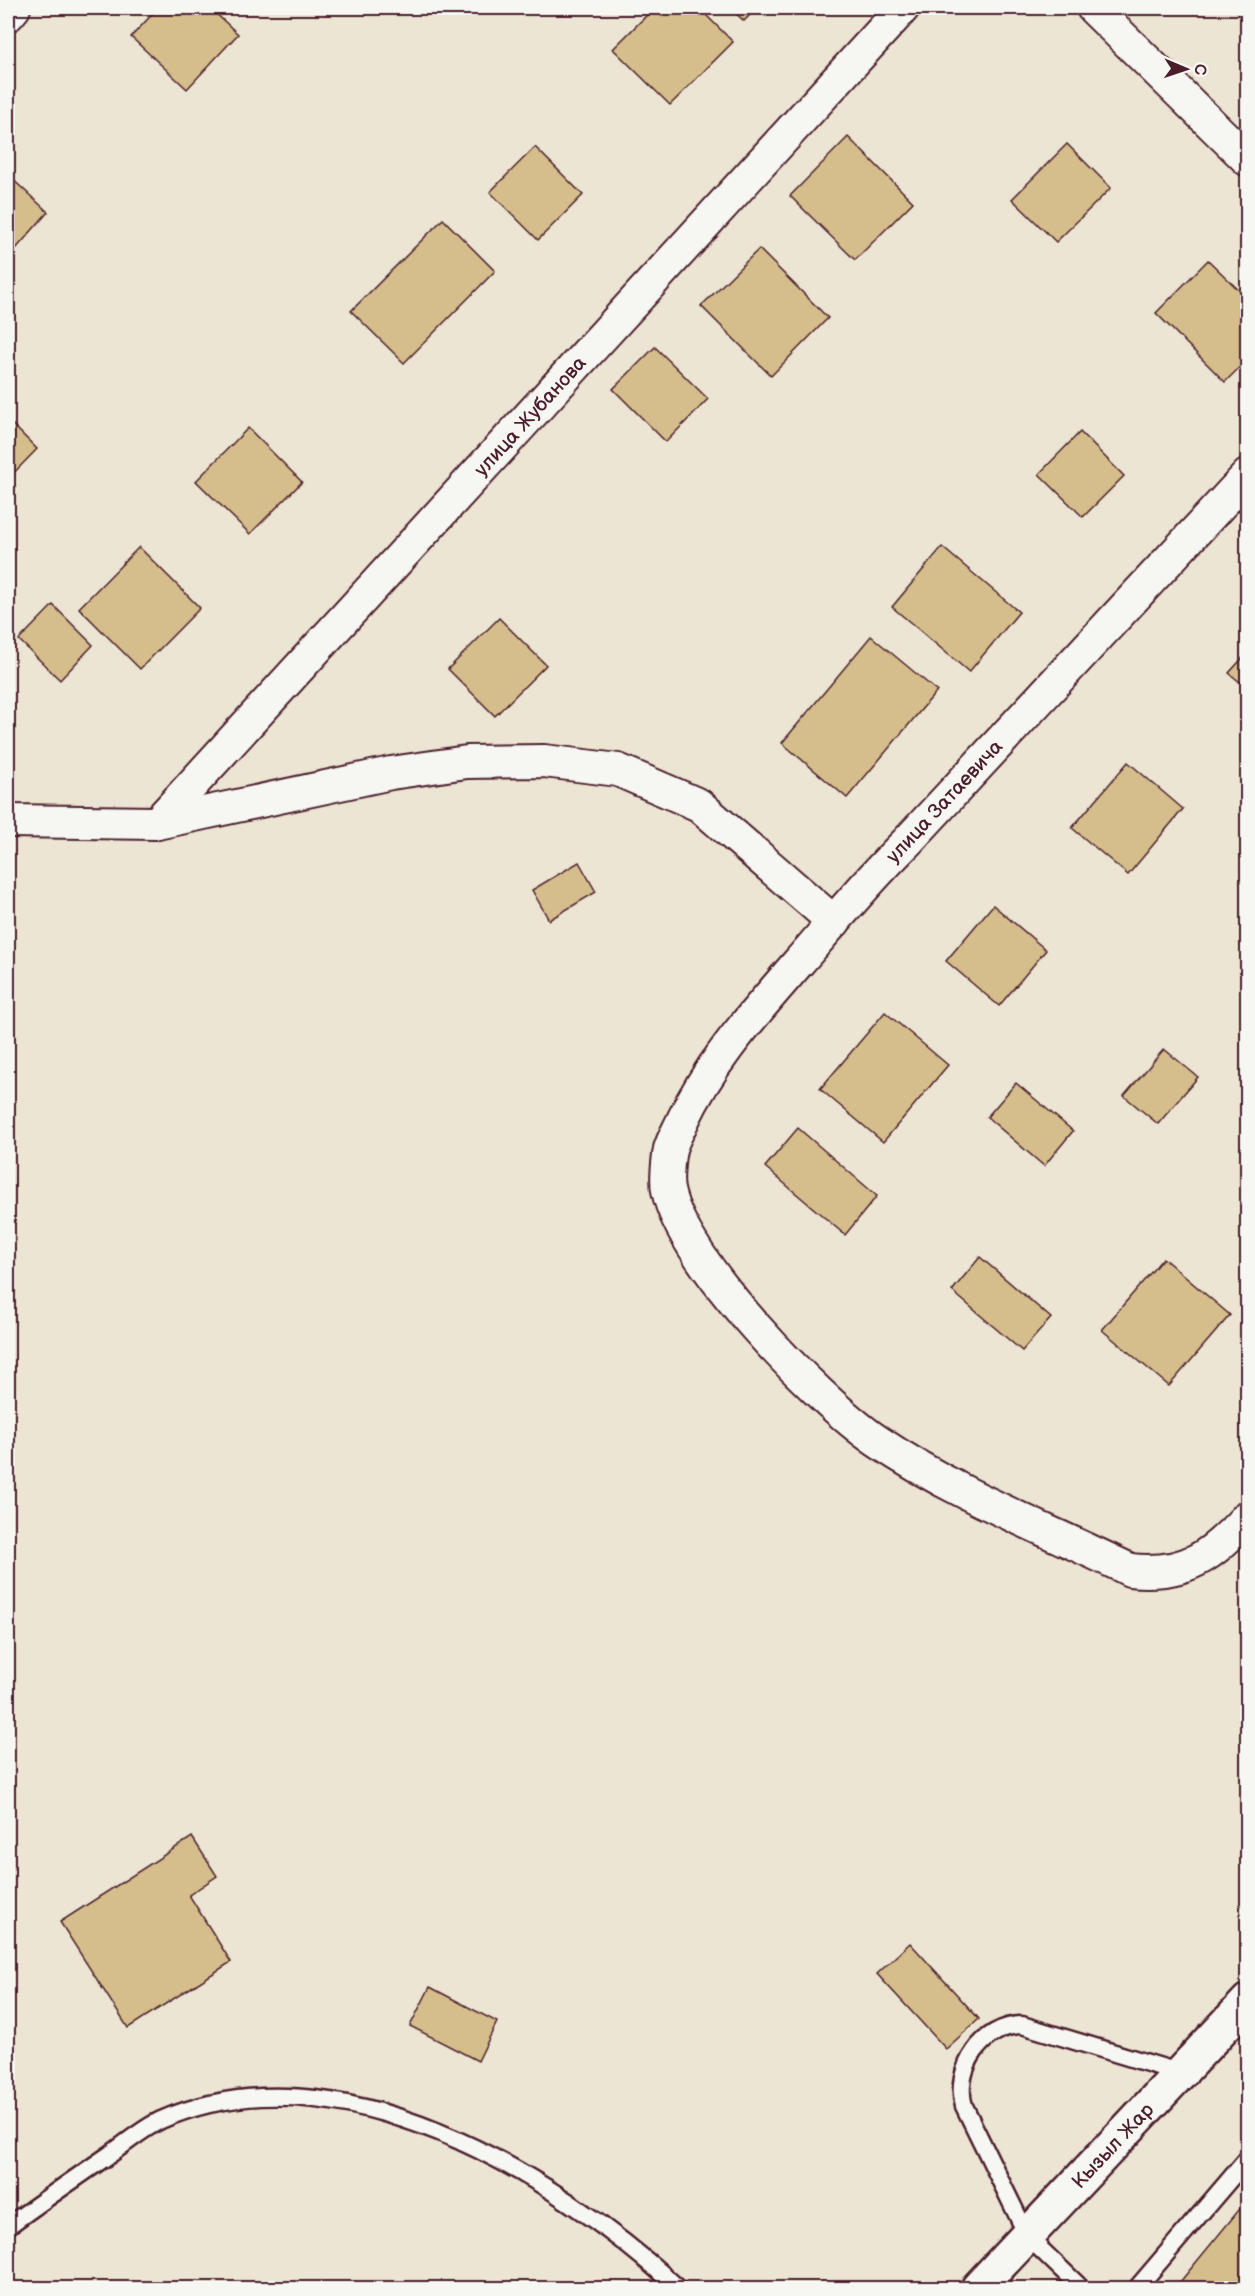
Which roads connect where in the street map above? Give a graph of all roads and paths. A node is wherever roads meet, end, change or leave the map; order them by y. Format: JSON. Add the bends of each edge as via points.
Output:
{"nodes":[{"id":1,"x":14,"y":8,"type":"edge"},
{"id":2,"x":903,"y":8,"type":"edge"},
{"id":3,"x":1093,"y":8,"type":"edge"},
{"id":4,"x":8,"y":15,"type":"edge"},
{"id":5,"x":1248,"y":160,"type":"edge"},
{"id":6,"x":1248,"y":475,"type":"edge"},
{"id":7,"x":8,"y":822,"type":"edge"},
{"id":8,"x":157,"y":823,"type":"junction"},
{"id":9,"x":834,"y":922,"type":"junction"},
{"id":10,"x":1248,"y":1516,"type":"edge"},
{"id":11,"x":1248,"y":2001,"type":"edge"},
{"id":12,"x":1181,"y":2073,"type":"junction"},
{"id":13,"x":1248,"y":2158,"type":"edge"},
{"id":14,"x":8,"y":2226,"type":"edge"},
{"id":15,"x":1028,"y":2237,"type":"junction"},
{"id":16,"x":678,"y":2289,"type":"edge"},
{"id":17,"x":978,"y":2289,"type":"edge"},
{"id":18,"x":1081,"y":2289,"type":"edge"},
{"id":19,"x":1137,"y":2289,"type":"edge"}],
"edges":[{"from":1,"to":4,"type":"street"},
{"from":2,"to":8,"type":"street","name":"улица Жубанова"},
{"from":3,"to":5,"type":"street"},
{"from":6,"to":9,"type":"street","name":"улица Затаевича","via":[[915,835],[863,885]]},
{"from":7,"to":8,"type":"street"},
{"from":8,"to":9,"type":"street","via":[[392,773],[467,762],[544,761],[618,770],[699,805]]},
{"from":9,"to":10,"type":"street","name":"улица Затаевича","via":[[737,1034],[697,1089],[670,1149],[668,1190],[687,1236],[767,1340],[816,1390],[876,1441],[947,1482],[1130,1570],[1155,1573],[1180,1569],[1205,1556]]},
{"from":11,"to":12,"type":"main road","name":"Кызыл Жар"},
{"from":12,"to":15,"type":"main road","name":"Кызыл Жар"},
{"from":12,"to":15,"type":"lane","via":[[1022,2025],[1002,2028],[970,2057],[960,2079],[964,2106]]},
{"from":13,"to":19,"type":"lane"},
{"from":14,"to":16,"type":"lane","via":[[160,2120],[234,2100],[316,2100],[393,2114],[486,2154],[590,2216]]},
{"from":15,"to":17,"type":"main road","name":"Кызыл Жар"},
{"from":15,"to":18,"type":"lane"}]}
